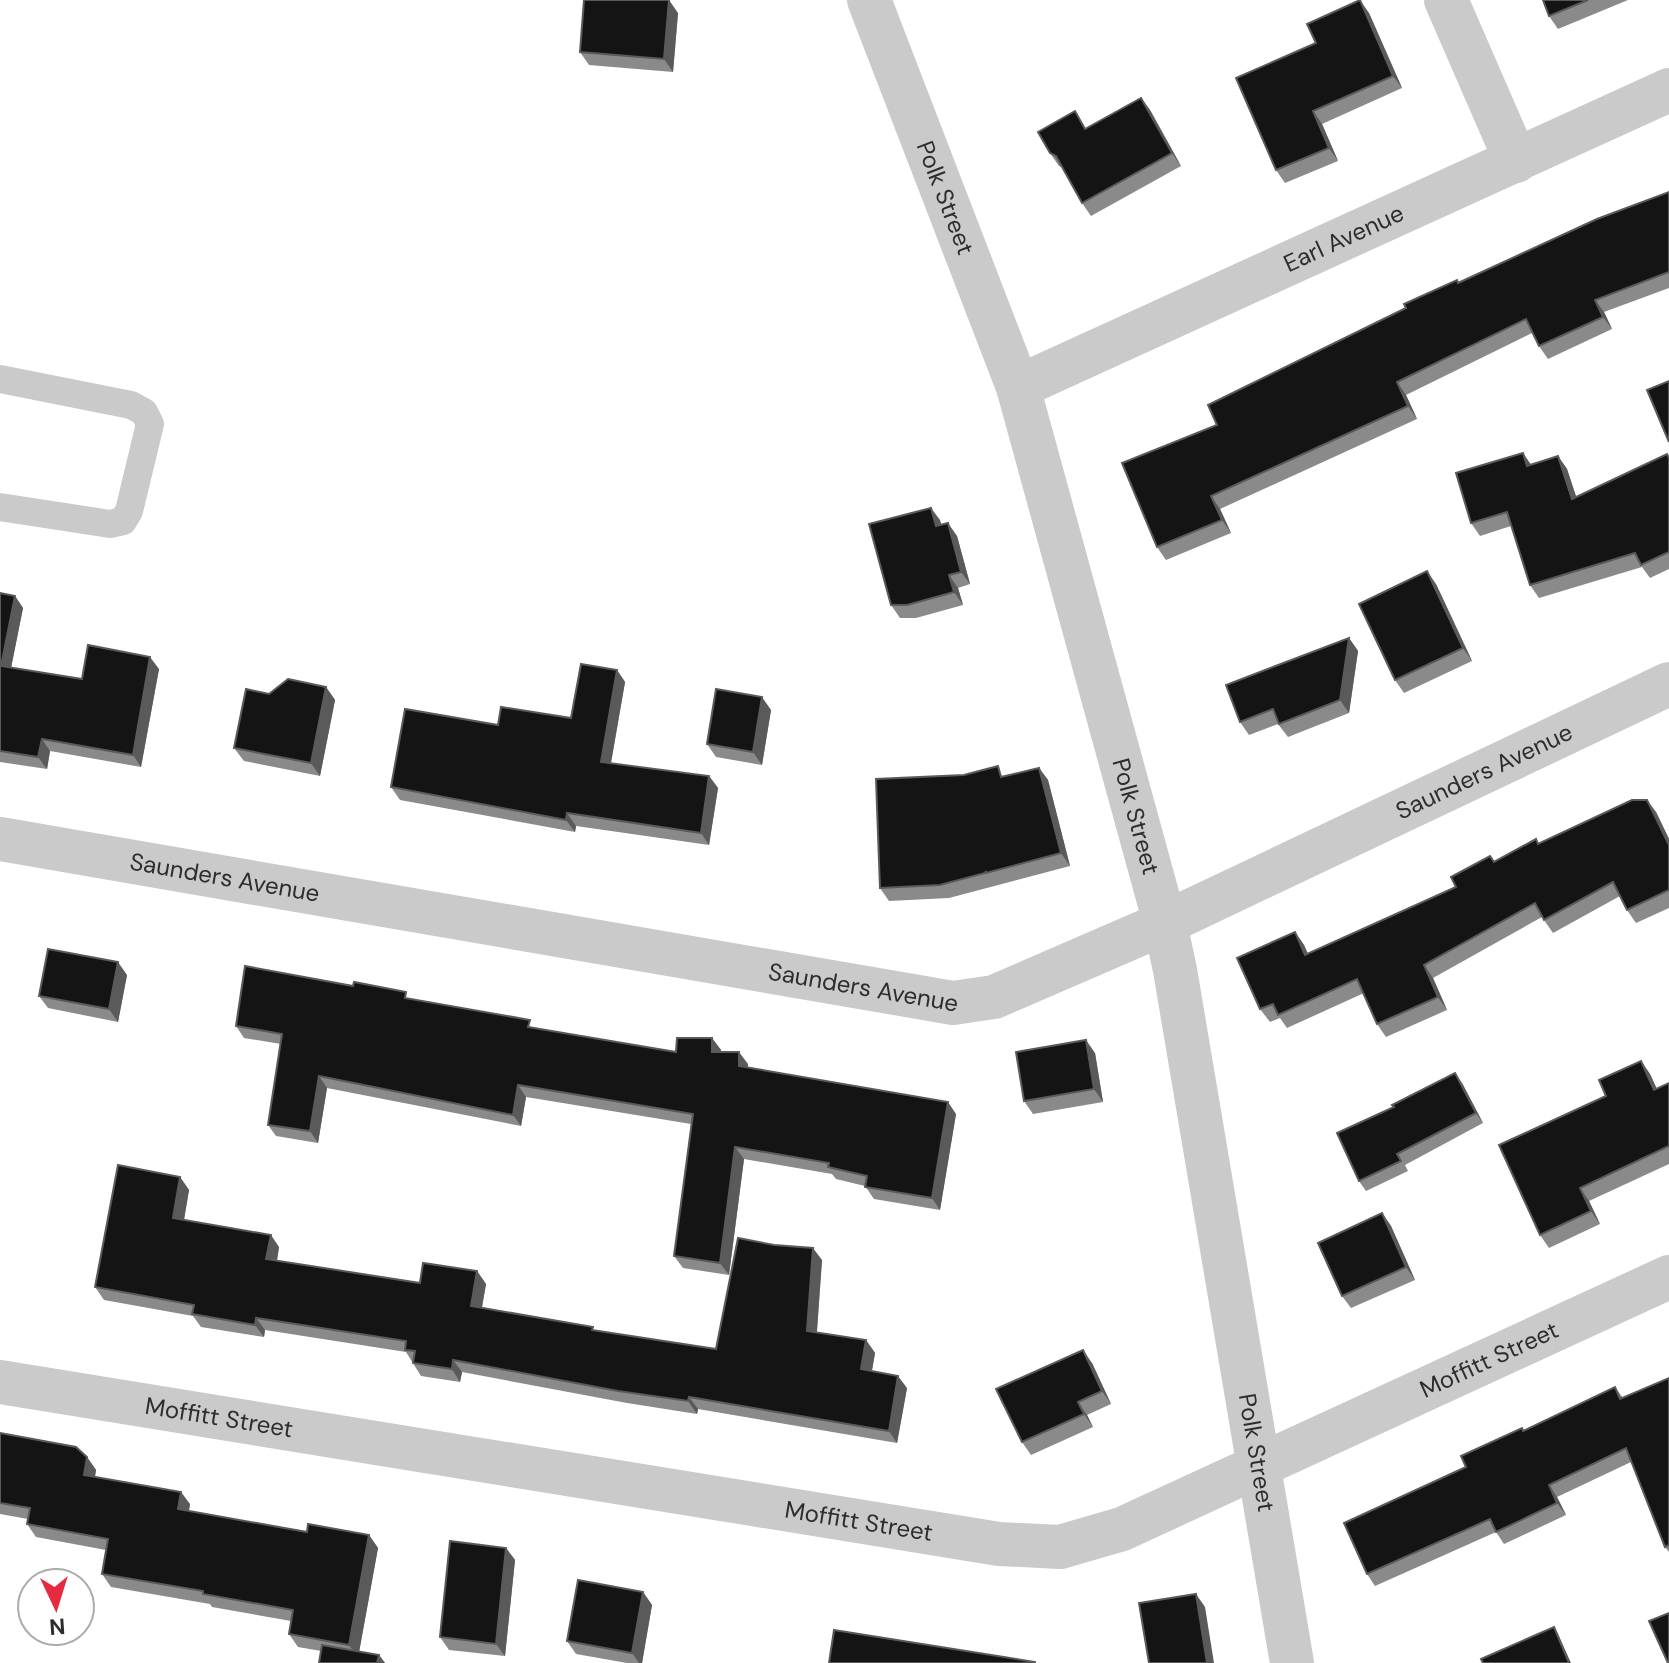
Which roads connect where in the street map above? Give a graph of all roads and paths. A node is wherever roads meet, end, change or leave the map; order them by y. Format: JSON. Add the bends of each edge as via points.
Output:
{"nodes":[{"id":1,"x":869,"y":0,"type":"edge"},
{"id":2,"x":1446,"y":0,"type":"edge"},
{"id":3,"x":1669,"y":90,"type":"edge"},
{"id":4,"x":1516,"y":161,"type":"junction"},
{"id":5,"x":0,"y":379,"type":"edge"},
{"id":6,"x":1018,"y":387,"type":"junction"},
{"id":7,"x":0,"y":507,"type":"edge"},
{"id":8,"x":1669,"y":684,"type":"edge"},
{"id":9,"x":0,"y":839,"type":"edge"},
{"id":10,"x":1165,"y":923,"type":"junction"},
{"id":11,"x":1669,"y":1277,"type":"edge"},
{"id":12,"x":0,"y":1382,"type":"edge"},
{"id":13,"x":1260,"y":1466,"type":"junction"},
{"id":14,"x":1292,"y":1663,"type":"edge"}],
"edges":[{"from":1,"to":6,"type":"street","name":"Polk Street"},
{"from":2,"to":4,"type":"street"},
{"from":3,"to":4,"type":"street","name":"Earl Avenue"},
{"from":4,"to":6,"type":"street","name":"Earl Avenue"},
{"from":5,"to":7,"type":"lane","via":[[131,405],[144,412],[150,424],[123,521],[110,524]]},
{"from":6,"to":10,"type":"street","name":"Polk Street"},
{"from":8,"to":10,"type":"street","name":"Saunders Avenue"},
{"from":9,"to":10,"type":"street","name":"Saunders Avenue","via":[[953,1003],[994,997]]},
{"from":10,"to":13,"type":"street","name":"Polk Street"},
{"from":11,"to":13,"type":"street","name":"Moffitt Street"},
{"from":12,"to":13,"type":"street","name":"Moffitt Street","via":[[999,1544],[1060,1547],[1122,1529]]},
{"from":13,"to":14,"type":"street","name":"Polk Street"}]}
